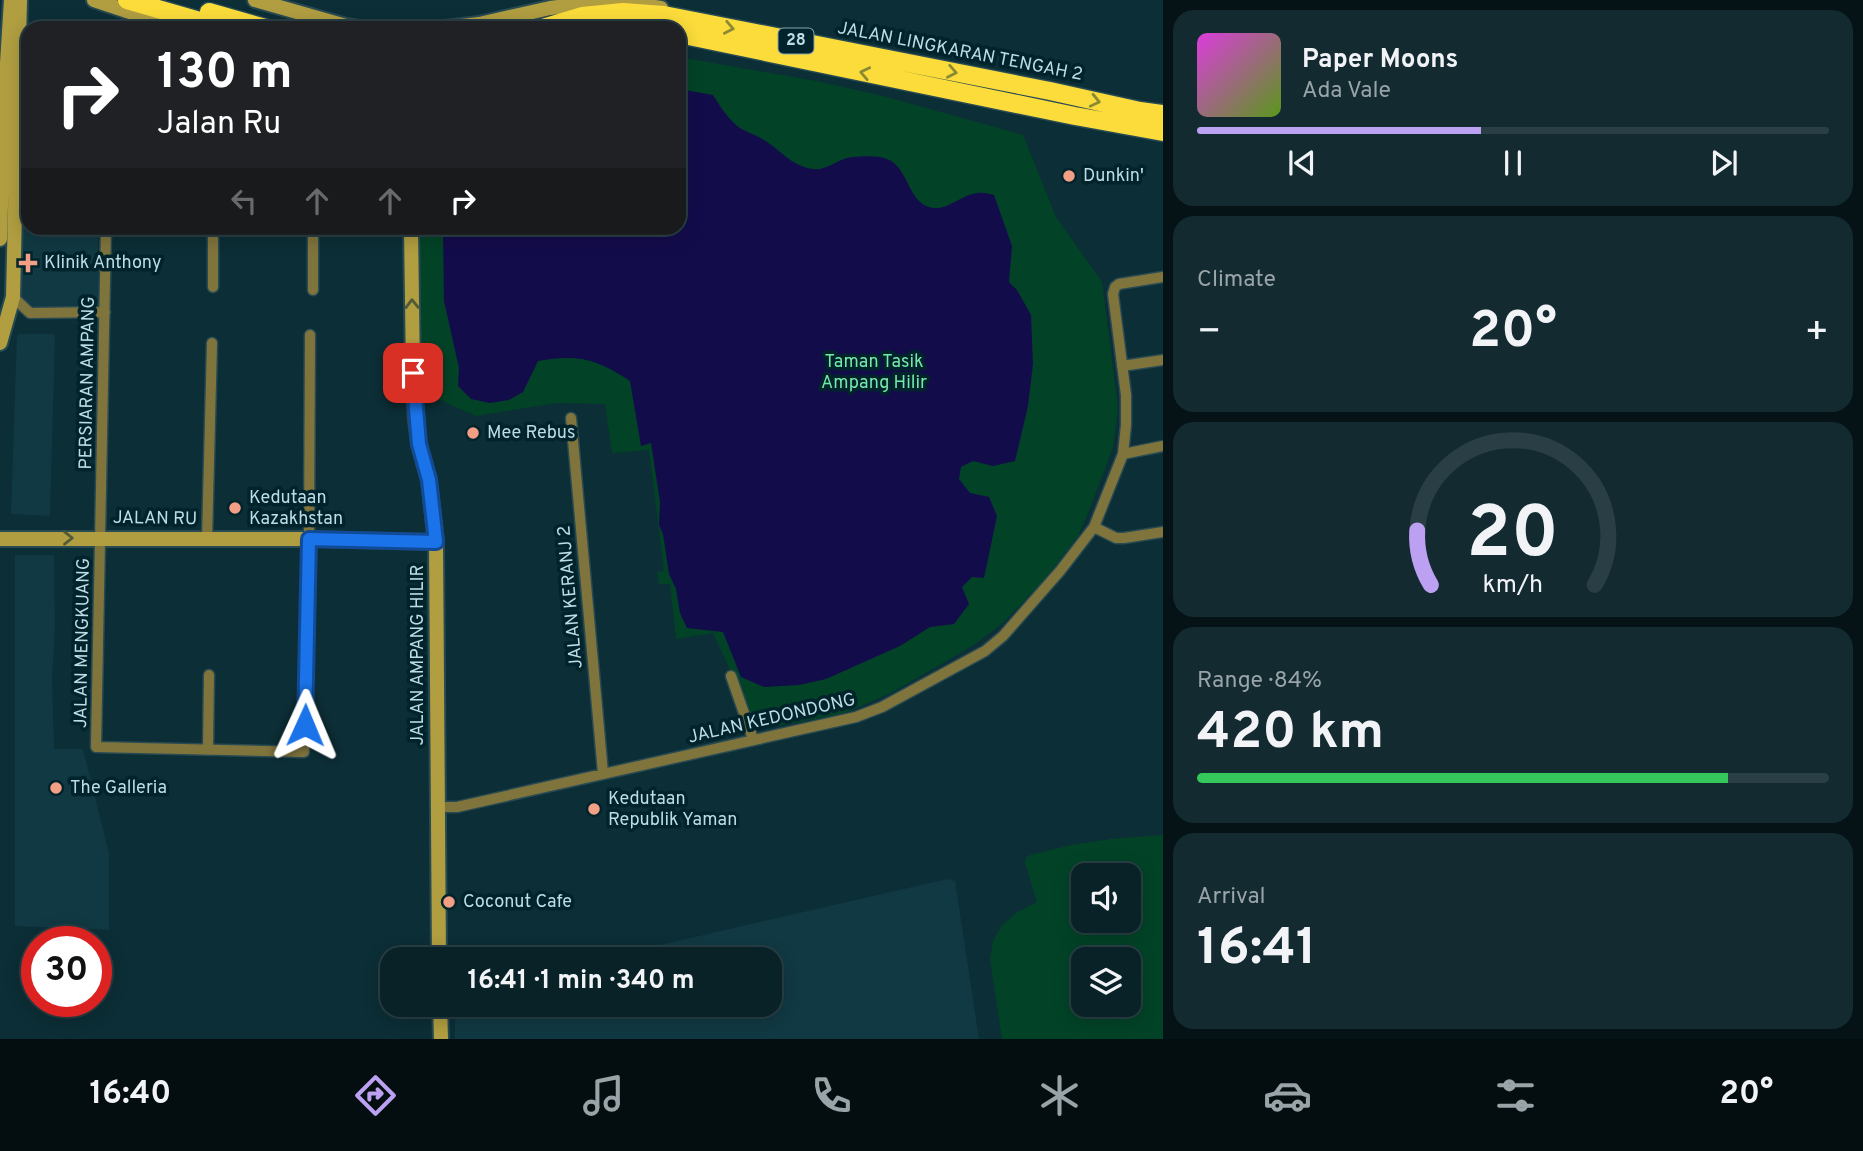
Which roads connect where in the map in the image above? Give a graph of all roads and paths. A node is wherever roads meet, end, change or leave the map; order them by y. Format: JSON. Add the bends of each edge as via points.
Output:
{"nodes":[{"id":1,"x":94,"y":0,"type":"edge"},
{"id":2,"x":127,"y":0,"type":"edge"},
{"id":3,"x":168,"y":0,"type":"edge"},
{"id":4,"x":255,"y":0,"type":"edge"},
{"id":5,"x":21,"y":1,"type":"edge"},
{"id":6,"x":157,"y":21,"type":"edge"},
{"id":7,"x":200,"y":21,"type":"edge"},
{"id":8,"x":241,"y":21,"type":"edge"},
{"id":9,"x":328,"y":21,"type":"edge"},
{"id":10,"x":493,"y":21,"type":"edge"},
{"id":11,"x":565,"y":21,"type":"edge"},
{"id":12,"x":702,"y":23,"type":"junction"},
{"id":13,"x":686,"y":35,"type":"edge"},
{"id":14,"x":21,"y":74,"type":"edge"},
{"id":15,"x":1163,"y":106,"type":"edge"},
{"id":16,"x":1140,"y":111,"type":"junction"},
{"id":17,"x":1163,"y":114,"type":"edge"},
{"id":18,"x":1163,"y":132,"type":"edge"},
{"id":19,"x":21,"y":149,"type":"edge"},
{"id":20,"x":106,"y":235,"type":"edge"},
{"id":21,"x":213,"y":235,"type":"edge"},
{"id":22,"x":313,"y":235,"type":"edge"},
{"id":23,"x":411,"y":235,"type":"edge"},
{"id":24,"x":0,"y":239,"type":"edge"},
{"id":25,"x":1163,"y":277,"type":"edge"},
{"id":26,"x":213,"y":287,"type":"dead end"},
{"id":27,"x":313,"y":290,"type":"dead end"},
{"id":28,"x":13,"y":297,"type":"junction"},
{"id":29,"x":105,"y":312,"type":"junction"},
{"id":30,"x":310,"y":335,"type":"dead end"},
{"id":31,"x":0,"y":343,"type":"edge"},
{"id":32,"x":212,"y":343,"type":"dead end"},
{"id":33,"x":1163,"y":360,"type":"edge"},
{"id":34,"x":1122,"y":366,"type":"junction"},
{"id":35,"x":571,"y":418,"type":"dead end"},
{"id":36,"x":1163,"y":446,"type":"edge"},
{"id":37,"x":1123,"y":454,"type":"junction"},
{"id":38,"x":1094,"y":527,"type":"junction"},
{"id":39,"x":1163,"y":532,"type":"edge"},
{"id":40,"x":101,"y":538,"type":"junction"},
{"id":41,"x":0,"y":539,"type":"edge"},
{"id":42,"x":207,"y":539,"type":"junction"},
{"id":43,"x":309,"y":539,"type":"junction"},
{"id":44,"x":436,"y":542,"type":"junction"},
{"id":45,"x":209,"y":675,"type":"dead end"},
{"id":46,"x":731,"y":676,"type":"dead end"},
{"id":47,"x":753,"y":739,"type":"junction"},
{"id":48,"x":208,"y":750,"type":"junction"},
{"id":49,"x":603,"y":773,"type":"junction"},
{"id":50,"x":439,"y":807,"type":"junction"},
{"id":51,"x":439,"y":947,"type":"edge"},
{"id":52,"x":440,"y":1017,"type":"edge"},
{"id":53,"x":441,"y":1039,"type":"edge"}],
"edges":[{"from":1,"to":6,"type":"street"},
{"from":2,"to":7,"type":"highway"},
{"from":3,"to":8,"type":"highway"},
{"from":4,"to":9,"type":"street"},
{"from":5,"to":14,"type":"street","via":[[29,5],[20,19]]},
{"from":5,"to":24,"type":"street","via":[[4,110]]},
{"from":10,"to":12,"type":"street","via":[[598,2],[664,9]]},
{"from":11,"to":12,"type":"highway","name":"JALAN LINGKARAN TENGAH 2","number":"28","via":[[623,12]]},
{"from":12,"to":16,"type":"highway","name":"JALAN LINGKARAN TENGAH 2","number":"28","one_way":true},
{"from":18,"to":13,"type":"highway","number":"28","one_way":true},
{"from":15,"to":16,"type":"street"},
{"from":16,"to":17,"type":"highway","name":"JALAN LINGKARAN TENGAH 2","number":"28"},
{"from":19,"to":28,"type":"street"},
{"from":20,"to":29,"type":"street","name":"PERSIARAN AMPANG"},
{"from":21,"to":26,"type":"street"},
{"from":22,"to":27,"type":"street"},
{"from":44,"to":23,"type":"street","name":"JALAN AMPANG HILIR","one_way":true,"via":[[416,420]]},
{"from":25,"to":34,"type":"street","name":"JALAN KEDONDONG","via":[[1115,287]]},
{"from":28,"to":29,"type":"street","via":[[30,313]]},
{"from":28,"to":31,"type":"street"},
{"from":29,"to":40,"type":"street","name":"PERSIARAN AMPANG"},
{"from":30,"to":43,"type":"street"},
{"from":32,"to":42,"type":"street"},
{"from":33,"to":34,"type":"street"},
{"from":34,"to":37,"type":"street","name":"JALAN KEDONDONG","via":[[1126,395]]},
{"from":35,"to":49,"type":"street","name":"JALAN KERANJ 2"},
{"from":36,"to":37,"type":"street"},
{"from":37,"to":38,"type":"street","name":"JALAN KEDONDONG"},
{"from":38,"to":39,"type":"street","via":[[1116,538]]},
{"from":38,"to":47,"type":"street","name":"JALAN KEDONDONG","via":[[1003,636],[985,651],[856,717]]},
{"from":41,"to":40,"type":"street","name":"JALAN RU","one_way":true},
{"from":40,"to":42,"type":"street","name":"JALAN RU"},
{"from":40,"to":48,"type":"street","name":"JALAN MENGKUANG","via":[[96,747]]},
{"from":42,"to":43,"type":"street","name":"JALAN RU"},
{"from":43,"to":44,"type":"street","name":"JALAN RU"},
{"from":43,"to":48,"type":"street","name":"JALAN MENGKUANG","via":[[304,752]]},
{"from":44,"to":50,"type":"street","name":"JALAN AMPANG HILIR"},
{"from":45,"to":48,"type":"street"},
{"from":46,"to":47,"type":"street"},
{"from":47,"to":49,"type":"street","name":"JALAN KEDONDONG"},
{"from":49,"to":50,"type":"street","name":"JALAN KEDONDONG","via":[[457,807]]},
{"from":50,"to":51,"type":"street","name":"JALAN AMPANG HILIR"},
{"from":52,"to":53,"type":"street"}]}
